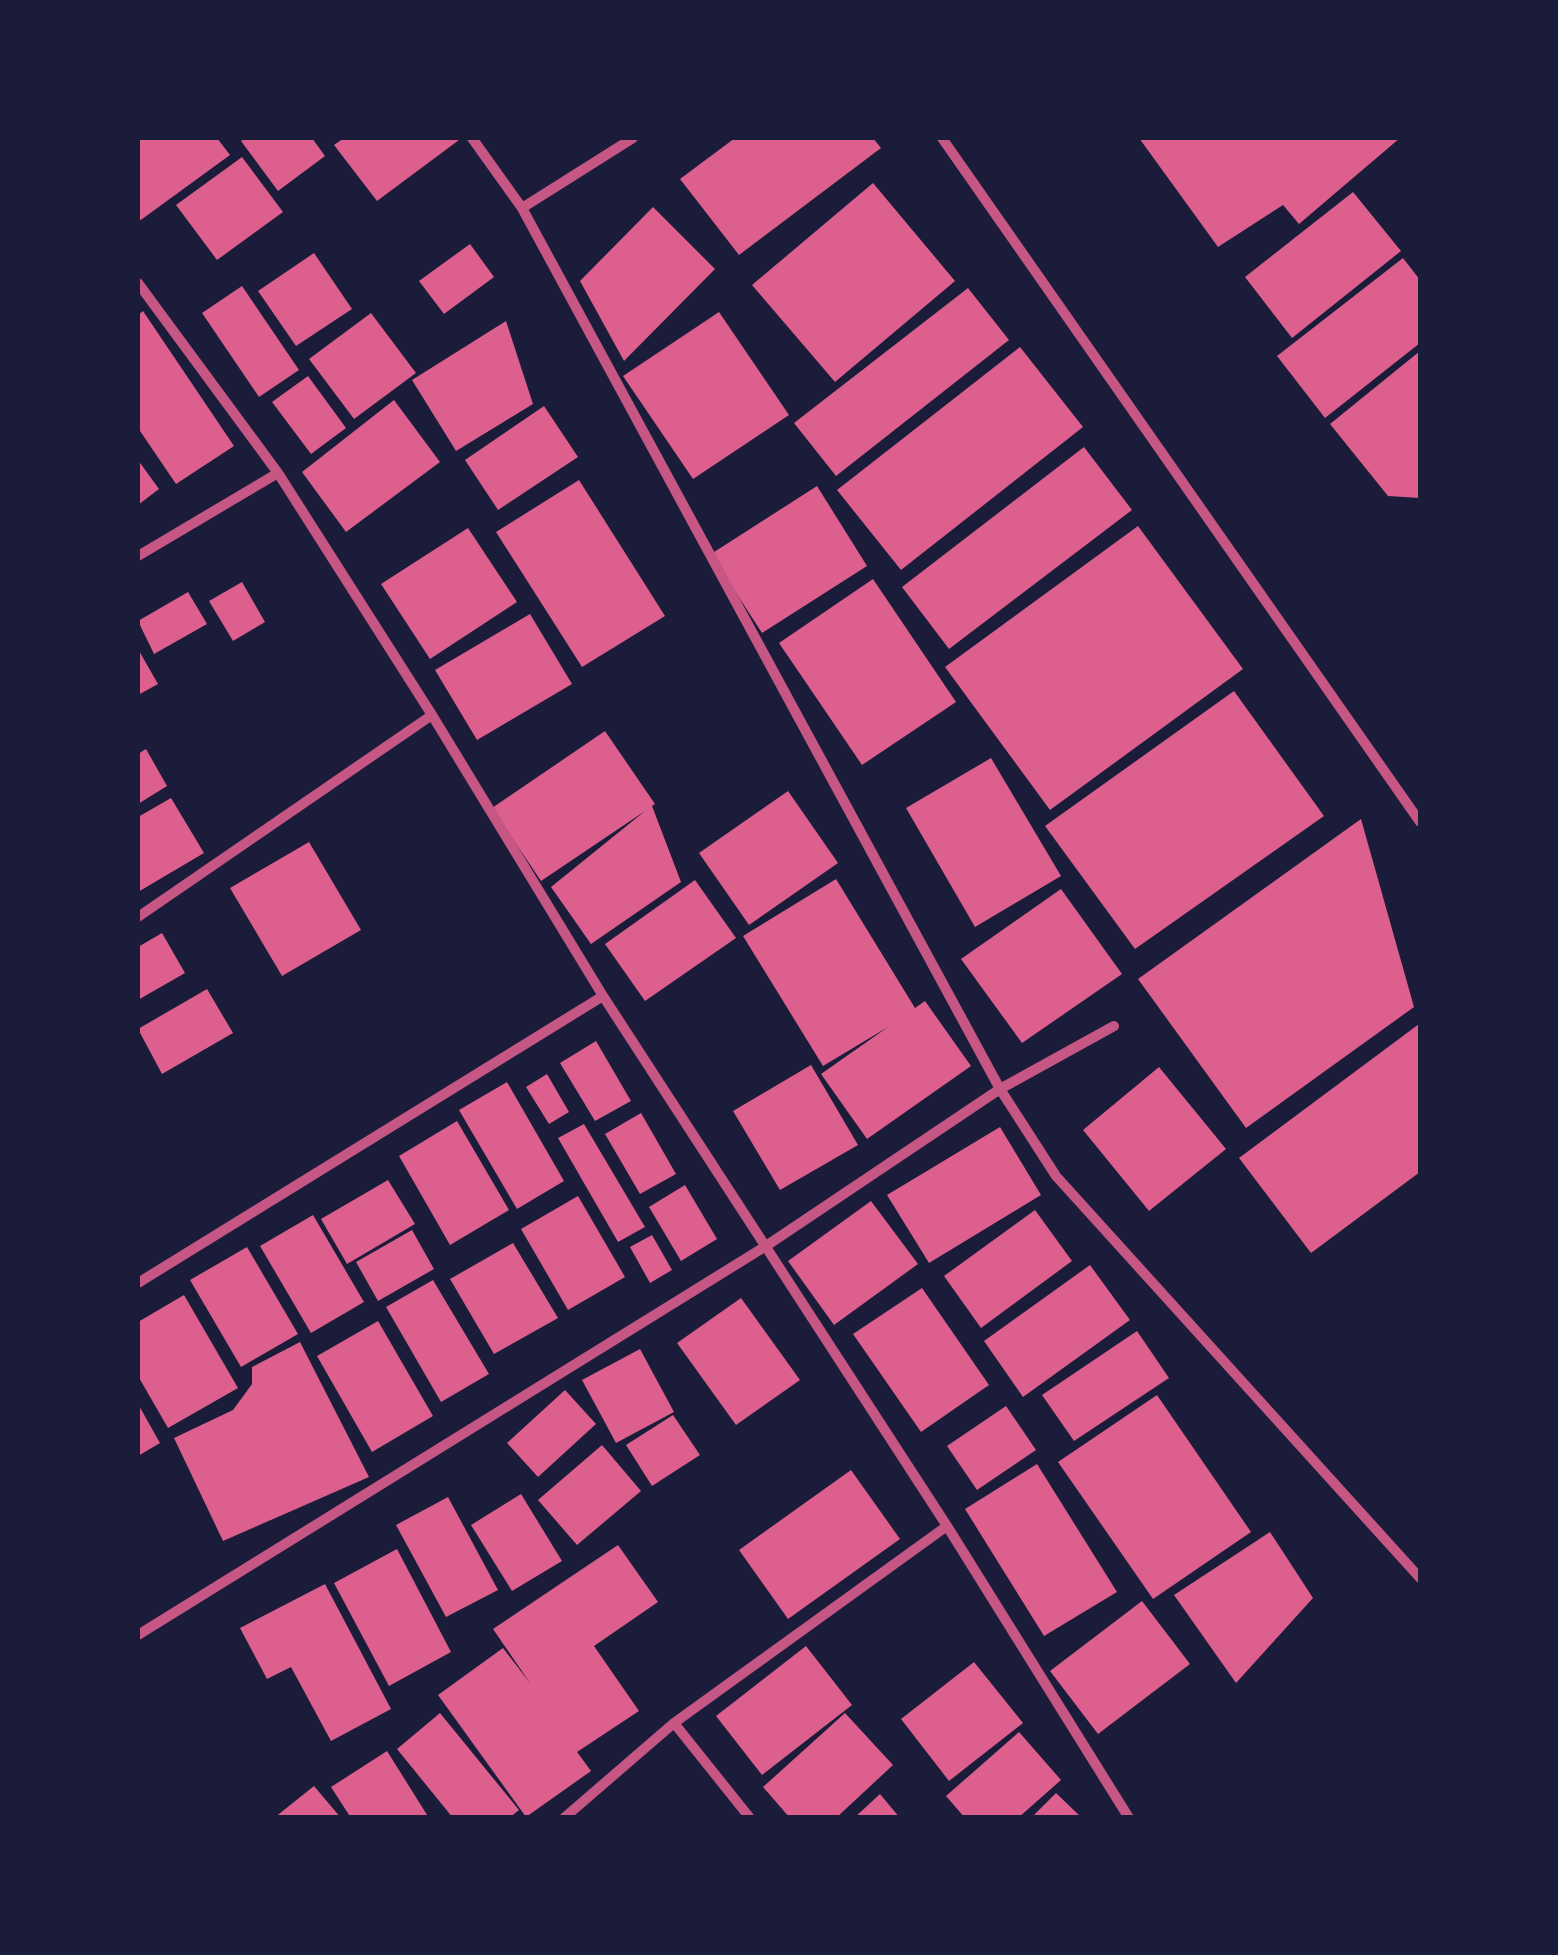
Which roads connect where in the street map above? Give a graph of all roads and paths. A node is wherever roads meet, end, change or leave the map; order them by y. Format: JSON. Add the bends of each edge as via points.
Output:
{"nodes":[{"id":1,"x":472,"y":138,"type":"edge"},
{"id":2,"x":633,"y":138,"type":"edge"},
{"id":3,"x":942,"y":138,"type":"edge"},
{"id":4,"x":522,"y":208,"type":"junction"},
{"id":5,"x":138,"y":283,"type":"edge"},
{"id":6,"x":278,"y":473,"type":"junction"},
{"id":7,"x":138,"y":556,"type":"edge"},
{"id":8,"x":432,"y":715,"type":"junction"},
{"id":9,"x":1420,"y":822,"type":"edge"},
{"id":10,"x":138,"y":918,"type":"edge"},
{"id":11,"x":603,"y":996,"type":"junction"},
{"id":12,"x":1114,"y":1026,"type":"dead end"},
{"id":13,"x":1000,"y":1089,"type":"junction"},
{"id":14,"x":766,"y":1246,"type":"junction"},
{"id":15,"x":138,"y":1283,"type":"edge"},
{"id":16,"x":947,"y":1526,"type":"junction"},
{"id":17,"x":1420,"y":1578,"type":"edge"},
{"id":18,"x":138,"y":1635,"type":"edge"},
{"id":19,"x":674,"y":1723,"type":"junction"},
{"id":20,"x":564,"y":1818,"type":"edge"},
{"id":21,"x":750,"y":1818,"type":"edge"},
{"id":22,"x":1129,"y":1818,"type":"edge"}],
"edges":[{"from":1,"to":4,"type":"street"},
{"from":2,"to":4,"type":"street"},
{"from":3,"to":9,"type":"street"},
{"from":4,"to":13,"type":"street"},
{"from":5,"to":6,"type":"street"},
{"from":6,"to":7,"type":"street"},
{"from":6,"to":8,"type":"street"},
{"from":8,"to":10,"type":"street"},
{"from":8,"to":11,"type":"street"},
{"from":11,"to":14,"type":"street"},
{"from":11,"to":15,"type":"street"},
{"from":12,"to":13,"type":"street"},
{"from":13,"to":14,"type":"street"},
{"from":13,"to":17,"type":"street","via":[[1056,1176]]},
{"from":14,"to":16,"type":"street"},
{"from":14,"to":18,"type":"street"},
{"from":16,"to":19,"type":"street"},
{"from":16,"to":22,"type":"street"},
{"from":19,"to":20,"type":"street"},
{"from":19,"to":21,"type":"street"}]}
